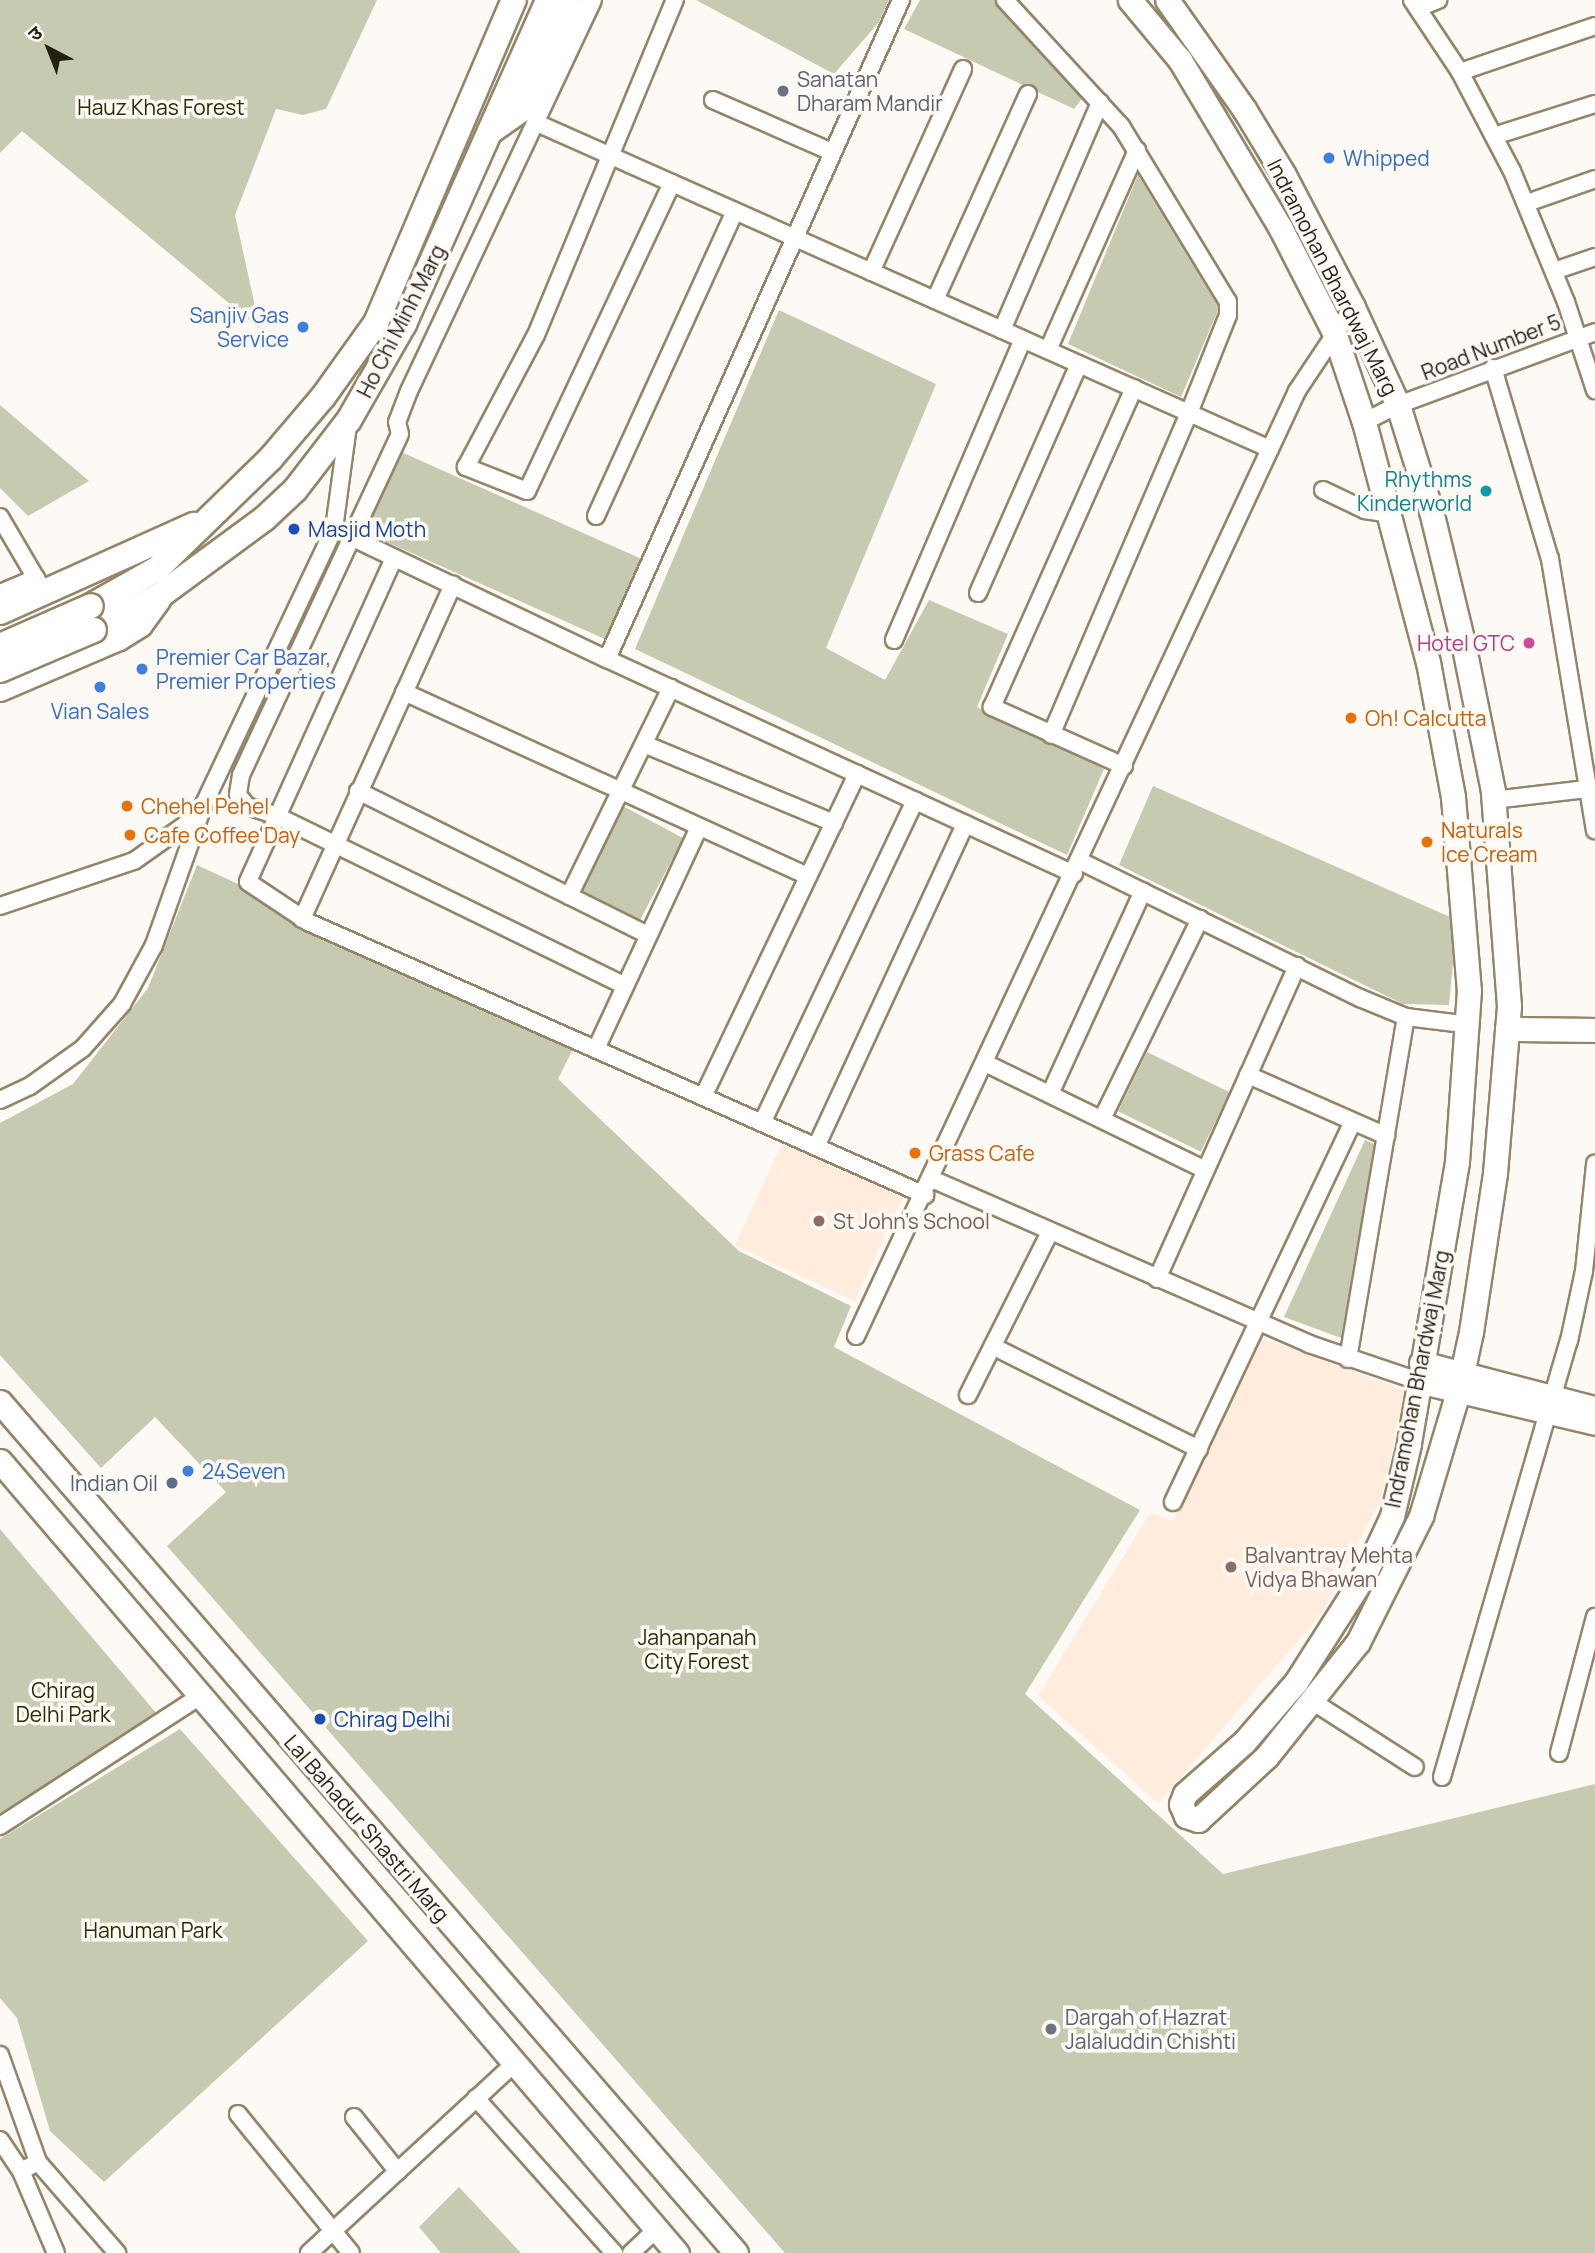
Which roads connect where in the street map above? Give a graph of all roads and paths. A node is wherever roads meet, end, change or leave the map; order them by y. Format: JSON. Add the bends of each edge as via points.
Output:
{"nodes":[{"id":1,"x":548,"y":0,"type":"edge"},
{"id":2,"x":572,"y":0,"type":"edge"},
{"id":3,"x":593,"y":0,"type":"edge"},
{"id":4,"x":675,"y":0,"type":"edge"},
{"id":5,"x":901,"y":0,"type":"edge"},
{"id":6,"x":1005,"y":0,"type":"edge"},
{"id":7,"x":1130,"y":0,"type":"edge"},
{"id":8,"x":1167,"y":0,"type":"edge"},
{"id":9,"x":1438,"y":0,"type":"edge"},
{"id":10,"x":514,"y":2,"type":"edge"},
{"id":11,"x":1415,"y":4,"type":"edge"},
{"id":12,"x":1595,"y":26,"type":"edge"},
{"id":13,"x":963,"y":69,"type":"dead end"},
{"id":14,"x":1460,"y":72,"type":"junction"},
{"id":15,"x":1028,"y":94,"type":"dead end"},
{"id":16,"x":713,"y":100,"type":"dead end"},
{"id":17,"x":1100,"y":102,"type":"junction"},
{"id":18,"x":1595,"y":104,"type":"edge"},
{"id":19,"x":539,"y":124,"type":"junction"},
{"id":20,"x":492,"y":130,"type":"junction"},
{"id":21,"x":1494,"y":136,"type":"junction"},
{"id":22,"x":1137,"y":150,"type":"junction"},
{"id":23,"x":832,"y":152,"type":"junction"},
{"id":24,"x":612,"y":156,"type":"junction"},
{"id":25,"x":1595,"y":179,"type":"edge"},
{"id":26,"x":672,"y":183,"type":"junction"},
{"id":27,"x":1527,"y":203,"type":"junction"},
{"id":28,"x":735,"y":211,"type":"junction"},
{"id":29,"x":794,"y":237,"type":"junction"},
{"id":30,"x":1595,"y":257,"type":"edge"},
{"id":31,"x":1554,"y":271,"type":"junction"},
{"id":32,"x":871,"y":272,"type":"junction"},
{"id":33,"x":935,"y":300,"type":"junction"},
{"id":34,"x":1353,"y":307,"type":"junction"},
{"id":35,"x":1002,"y":330,"type":"junction"},
{"id":36,"x":1334,"y":332,"type":"junction"},
{"id":37,"x":1595,"y":332,"type":"edge"},
{"id":38,"x":1578,"y":337,"type":"junction"},
{"id":39,"x":1023,"y":339,"type":"junction"},
{"id":40,"x":1048,"y":350,"type":"junction"},
{"id":41,"x":1079,"y":364,"type":"junction"},
{"id":42,"x":1493,"y":368,"type":"junction"},
{"id":43,"x":1134,"y":388,"type":"junction"},
{"id":44,"x":1595,"y":390,"type":"edge"},
{"id":45,"x":1398,"y":405,"type":"junction"},
{"id":46,"x":1189,"y":413,"type":"junction"},
{"id":47,"x":349,"y":420,"type":"junction"},
{"id":48,"x":1364,"y":422,"type":"junction"},
{"id":49,"x":1270,"y":449,"type":"junction"},
{"id":50,"x":1323,"y":489,"type":"dead end"},
{"id":51,"x":1391,"y":514,"type":"junction"},
{"id":52,"x":596,"y":516,"type":"dead end"},
{"id":53,"x":0,"y":517,"type":"edge"},
{"id":54,"x":210,"y":518,"type":"junction"},
{"id":55,"x":334,"y":529,"type":"junction"},
{"id":56,"x":354,"y":538,"type":"junction"},
{"id":57,"x":394,"y":558,"type":"junction"},
{"id":58,"x":40,"y":585,"type":"junction"},
{"id":59,"x":453,"y":585,"type":"junction"},
{"id":60,"x":0,"y":593,"type":"edge"},
{"id":61,"x":978,"y":593,"type":"dead end"},
{"id":62,"x":162,"y":594,"type":"junction"},
{"id":63,"x":0,"y":612,"type":"edge"},
{"id":64,"x":93,"y":618,"type":"junction"},
{"id":65,"x":894,"y":640,"type":"dead end"},
{"id":66,"x":0,"y":646,"type":"edge"},
{"id":67,"x":607,"y":659,"type":"junction"},
{"id":68,"x":0,"y":670,"type":"edge"},
{"id":69,"x":671,"y":688,"type":"junction"},
{"id":70,"x":0,"y":689,"type":"edge"},
{"id":71,"x":404,"y":692,"type":"junction"},
{"id":72,"x":1051,"y":735,"type":"junction"},
{"id":73,"x":644,"y":744,"type":"junction"},
{"id":74,"x":1124,"y":766,"type":"junction"},
{"id":75,"x":858,"y":774,"type":"junction"},
{"id":76,"x":1592,"y":788,"type":"edge"},
{"id":77,"x":358,"y":791,"type":"junction"},
{"id":78,"x":620,"y":791,"type":"junction"},
{"id":79,"x":1493,"y":800,"type":"junction"},
{"id":80,"x":915,"y":801,"type":"junction"},
{"id":81,"x":199,"y":815,"type":"junction"},
{"id":82,"x":277,"y":816,"type":"junction"},
{"id":83,"x":834,"y":823,"type":"junction"},
{"id":84,"x":965,"y":824,"type":"junction"},
{"id":85,"x":699,"y":827,"type":"junction"},
{"id":86,"x":1595,"y":830,"type":"edge"},
{"id":87,"x":334,"y":844,"type":"junction"},
{"id":88,"x":1077,"y":867,"type":"junction"},
{"id":89,"x":807,"y":876,"type":"junction"},
{"id":90,"x":1143,"y":891,"type":"junction"},
{"id":91,"x":569,"y":896,"type":"junction"},
{"id":92,"x":0,"y":905,"type":"edge"},
{"id":93,"x":302,"y":919,"type":"junction"},
{"id":94,"x":1200,"y":919,"type":"junction"},
{"id":95,"x":648,"y":936,"type":"junction"},
{"id":96,"x":1297,"y":966,"type":"junction"},
{"id":97,"x":624,"y":985,"type":"junction"},
{"id":98,"x":1406,"y":1017,"type":"junction"},
{"id":99,"x":1470,"y":1025,"type":"junction"},
{"id":100,"x":1507,"y":1029,"type":"junction"},
{"id":101,"x":1595,"y":1030,"type":"edge"},
{"id":102,"x":596,"y":1049,"type":"junction"},
{"id":103,"x":985,"y":1063,"type":"junction"},
{"id":104,"x":1248,"y":1075,"type":"junction"},
{"id":105,"x":1051,"y":1094,"type":"junction"},
{"id":106,"x":703,"y":1097,"type":"junction"},
{"id":107,"x":0,"y":1100,"type":"edge"},
{"id":108,"x":1102,"y":1119,"type":"junction"},
{"id":109,"x":1353,"y":1122,"type":"junction"},
{"id":110,"x":762,"y":1123,"type":"junction"},
{"id":111,"x":1386,"y":1136,"type":"junction"},
{"id":112,"x":816,"y":1147,"type":"junction"},
{"id":113,"x":1595,"y":1164,"type":"edge"},
{"id":114,"x":1205,"y":1170,"type":"junction"},
{"id":115,"x":932,"y":1179,"type":"junction"},
{"id":116,"x":925,"y":1195,"type":"junction"},
{"id":117,"x":1050,"y":1232,"type":"junction"},
{"id":118,"x":1157,"y":1279,"type":"junction"},
{"id":119,"x":1260,"y":1321,"type":"junction"},
{"id":120,"x":856,"y":1336,"type":"dead end"},
{"id":121,"x":994,"y":1347,"type":"junction"},
{"id":122,"x":1348,"y":1359,"type":"junction"},
{"id":123,"x":1420,"y":1372,"type":"junction"},
{"id":124,"x":1461,"y":1382,"type":"junction"},
{"id":125,"x":968,"y":1395,"type":"dead end"},
{"id":126,"x":0,"y":1402,"type":"edge"},
{"id":127,"x":1550,"y":1405,"type":"junction"},
{"id":128,"x":1595,"y":1408,"type":"edge"},
{"id":129,"x":1595,"y":1423,"type":"edge"},
{"id":130,"x":1199,"y":1450,"type":"junction"},
{"id":131,"x":0,"y":1461,"type":"edge"},
{"id":132,"x":1173,"y":1502,"type":"dead end"},
{"id":133,"x":1595,"y":1616,"type":"edge"},
{"id":134,"x":200,"y":1696,"type":"junction"},
{"id":135,"x":1312,"y":1701,"type":"junction"},
{"id":136,"x":1559,"y":1753,"type":"dead end"},
{"id":137,"x":1415,"y":1767,"type":"dead end"},
{"id":138,"x":1442,"y":1777,"type":"dead end"},
{"id":139,"x":0,"y":1826,"type":"edge"},
{"id":140,"x":0,"y":2055,"type":"edge"},
{"id":141,"x":515,"y":2063,"type":"junction"},
{"id":142,"x":477,"y":2098,"type":"junction"},
{"id":143,"x":238,"y":2114,"type":"dead end"},
{"id":144,"x":354,"y":2117,"type":"dead end"},
{"id":145,"x":0,"y":2140,"type":"edge"},
{"id":146,"x":38,"y":2162,"type":"junction"},
{"id":147,"x":21,"y":2171,"type":"junction"},
{"id":148,"x":398,"y":2172,"type":"junction"},
{"id":149,"x":657,"y":2229,"type":"junction"},
{"id":150,"x":333,"y":2231,"type":"junction"},
{"id":151,"x":56,"y":2253,"type":"edge"},
{"id":152,"x":117,"y":2253,"type":"edge"},
{"id":153,"x":309,"y":2253,"type":"edge"},
{"id":154,"x":351,"y":2253,"type":"edge"},
{"id":155,"x":614,"y":2253,"type":"edge"},
{"id":156,"x":631,"y":2253,"type":"edge"},
{"id":157,"x":677,"y":2253,"type":"edge"},
{"id":158,"x":736,"y":2253,"type":"edge"}],
"edges":[{"from":1,"to":20,"type":"main road","name":"Ho Chi Minh Marg"},
{"from":2,"to":20,"type":"street","via":[[522,110]]},
{"from":3,"to":19,"type":"street"},
{"from":4,"to":24,"type":"street"},
{"from":5,"to":23,"type":"street"},
{"from":6,"to":17,"type":"street"},
{"from":7,"to":36,"type":"street","name":"Indramohan Bhardwaj Marg","via":[[1180,60],[1233,143]]},
{"from":8,"to":34,"type":"street","name":"Indramohan Bhardwaj Marg","via":[[1244,109]]},
{"from":9,"to":11,"type":"street"},
{"from":10,"to":54,"type":"main road","name":"Ho Chi Minh Marg","via":[[376,323],[280,448]]},
{"from":11,"to":14,"type":"street"},
{"from":12,"to":14,"type":"street"},
{"from":13,"to":32,"type":"street"},
{"from":14,"to":21,"type":"street"},
{"from":15,"to":33,"type":"street"},
{"from":16,"to":23,"type":"street"},
{"from":17,"to":22,"type":"street"},
{"from":17,"to":35,"type":"street"},
{"from":18,"to":21,"type":"street"},
{"from":19,"to":24,"type":"street"},
{"from":19,"to":56,"type":"street","via":[[409,391],[397,422],[400,434]]},
{"from":20,"to":47,"type":"main road","name":"Ho Chi Minh Marg","via":[[404,324]]},
{"from":21,"to":27,"type":"street"},
{"from":22,"to":40,"type":"street"},
{"from":22,"to":46,"type":"street","via":[[1228,302],[1228,315]]},
{"from":23,"to":29,"type":"street"},
{"from":24,"to":26,"type":"street"},
{"from":24,"to":26,"type":"street","via":[[536,335],[466,467],[527,491]]},
{"from":25,"to":27,"type":"street"},
{"from":26,"to":28,"type":"street"},
{"from":27,"to":31,"type":"street"},
{"from":28,"to":29,"type":"street"},
{"from":28,"to":52,"type":"street"},
{"from":29,"to":32,"type":"street"},
{"from":29,"to":67,"type":"street"},
{"from":30,"to":31,"type":"street"},
{"from":31,"to":38,"type":"street"},
{"from":32,"to":33,"type":"street"},
{"from":33,"to":35,"type":"street"},
{"from":34,"to":36,"type":"street"},
{"from":34,"to":45,"type":"street","name":"Indramohan Bhardwaj Marg"},
{"from":35,"to":39,"type":"street"},
{"from":36,"to":48,"type":"street","name":"Indramohan Bhardwaj Marg"},
{"from":36,"to":49,"type":"street"},
{"from":37,"to":38,"type":"street","name":"Road Number 5"},
{"from":38,"to":42,"type":"street","name":"Road Number 5"},
{"from":38,"to":44,"type":"street"},
{"from":39,"to":40,"type":"street"},
{"from":39,"to":65,"type":"street"},
{"from":40,"to":41,"type":"street"},
{"from":41,"to":43,"type":"street"},
{"from":41,"to":61,"type":"street"},
{"from":42,"to":45,"type":"street","name":"Road Number 5"},
{"from":42,"to":76,"type":"street","via":[[1550,559]]},
{"from":43,"to":46,"type":"street"},
{"from":43,"to":72,"type":"street","via":[[992,698],[997,712]]},
{"from":45,"to":48,"type":"street","name":"Road Number 5"},
{"from":45,"to":79,"type":"street","name":"Indramohan Bhardwaj Marg","via":[[1431,511],[1464,647]]},
{"from":46,"to":49,"type":"street"},
{"from":46,"to":72,"type":"street"},
{"from":47,"to":55,"type":"street"},
{"from":47,"to":62,"type":"main road","name":"Ho Chi Minh Marg","via":[[295,490],[265,518]]},
{"from":48,"to":51,"type":"street","name":"Indramohan Bhardwaj Marg"},
{"from":49,"to":74,"type":"street"},
{"from":50,"to":51,"type":"street","via":[[1365,510]]},
{"from":51,"to":99,"type":"street","name":"Indramohan Bhardwaj Marg","via":[[1428,662],[1453,797]]},
{"from":53,"to":58,"type":"street"},
{"from":54,"to":58,"type":"main road"},
{"from":54,"to":64,"type":"main road","name":"Ho Chi Minh Marg","via":[[157,569]]},
{"from":55,"to":56,"type":"street"},
{"from":55,"to":81,"type":"street"},
{"from":56,"to":57,"type":"street"},
{"from":56,"to":82,"type":"street","via":[[242,775],[238,794],[247,806]]},
{"from":57,"to":59,"type":"street"},
{"from":57,"to":82,"type":"street"},
{"from":58,"to":60,"type":"street"},
{"from":58,"to":63,"type":"main road"},
{"from":59,"to":67,"type":"street"},
{"from":59,"to":71,"type":"street"},
{"from":62,"to":64,"type":"main road"},
{"from":62,"to":70,"type":"main road","via":[[140,625],[119,638]]},
{"from":64,"to":66,"type":"main road","bridge":true},
{"from":64,"to":68,"type":"main road","bridge":true},
{"from":67,"to":69,"type":"street"},
{"from":69,"to":73,"type":"street"},
{"from":69,"to":75,"type":"street"},
{"from":71,"to":77,"type":"street"},
{"from":71,"to":78,"type":"street"},
{"from":72,"to":74,"type":"street"},
{"from":73,"to":78,"type":"street"},
{"from":73,"to":83,"type":"street"},
{"from":74,"to":88,"type":"street"},
{"from":75,"to":80,"type":"street"},
{"from":75,"to":83,"type":"street"},
{"from":76,"to":79,"type":"street"},
{"from":76,"to":86,"type":"street"},
{"from":77,"to":87,"type":"street"},
{"from":77,"to":91,"type":"street"},
{"from":78,"to":85,"type":"street"},
{"from":78,"to":91,"type":"street"},
{"from":79,"to":100,"type":"street","name":"Indramohan Bhardwaj Marg"},
{"from":80,"to":84,"type":"street"},
{"from":80,"to":110,"type":"street"},
{"from":81,"to":92,"type":"street","via":[[134,861]]},
{"from":81,"to":107,"type":"street","via":[[154,945],[122,1004],[83,1048],[30,1086]]},
{"from":82,"to":87,"type":"street"},
{"from":82,"to":93,"type":"street","via":[[247,880]]},
{"from":83,"to":89,"type":"street"},
{"from":84,"to":88,"type":"street"},
{"from":84,"to":112,"type":"street"},
{"from":85,"to":89,"type":"street"},
{"from":85,"to":95,"type":"street"},
{"from":87,"to":93,"type":"street"},
{"from":87,"to":97,"type":"street"},
{"from":88,"to":90,"type":"street"},
{"from":88,"to":103,"type":"street"},
{"from":89,"to":106,"type":"street"},
{"from":90,"to":94,"type":"street"},
{"from":90,"to":105,"type":"street"},
{"from":91,"to":95,"type":"street"},
{"from":93,"to":102,"type":"street"},
{"from":94,"to":96,"type":"street"},
{"from":94,"to":108,"type":"street"},
{"from":95,"to":97,"type":"street"},
{"from":96,"to":98,"type":"street"},
{"from":96,"to":104,"type":"street"},
{"from":97,"to":102,"type":"street"},
{"from":98,"to":99,"type":"street"},
{"from":98,"to":111,"type":"street"},
{"from":99,"to":123,"type":"street","name":"Indramohan Bhardwaj Marg","via":[[1457,1162]]},
{"from":100,"to":101,"type":"street"},
{"from":100,"to":124,"type":"street","name":"Indramohan Bhardwaj Marg","via":[[1495,1174]]},
{"from":102,"to":106,"type":"street"},
{"from":103,"to":105,"type":"street"},
{"from":103,"to":115,"type":"street"},
{"from":104,"to":109,"type":"street"},
{"from":104,"to":114,"type":"street"},
{"from":105,"to":108,"type":"street"},
{"from":106,"to":110,"type":"street"},
{"from":108,"to":114,"type":"street"},
{"from":109,"to":111,"type":"street"},
{"from":109,"to":119,"type":"street"},
{"from":110,"to":112,"type":"street"},
{"from":111,"to":122,"type":"street"},
{"from":112,"to":116,"type":"street"},
{"from":113,"to":127,"type":"street","via":[[1584,1271]]},
{"from":114,"to":118,"type":"street"},
{"from":115,"to":116,"type":"street"},
{"from":115,"to":117,"type":"street"},
{"from":116,"to":120,"type":"street"},
{"from":117,"to":118,"type":"street"},
{"from":117,"to":121,"type":"street"},
{"from":118,"to":119,"type":"street"},
{"from":119,"to":122,"type":"street"},
{"from":119,"to":130,"type":"street"},
{"from":121,"to":125,"type":"street"},
{"from":121,"to":130,"type":"street"},
{"from":122,"to":123,"type":"street"},
{"from":123,"to":124,"type":"street"},
{"from":123,"to":135,"type":"street","name":"Indramohan Bhardwaj Marg","via":[[1392,1516],[1365,1574],[1296,1682],[1244,1742],[1185,1794],[1181,1804],[1186,1816],[1198,1820],[1207,1815],[1267,1756]]},
{"from":124,"to":127,"type":"street"},
{"from":124,"to":135,"type":"street","name":"Indramohan Bhardwaj Marg","via":[[1422,1516],[1358,1642]]},
{"from":126,"to":158,"type":"street","name":"Lal Bahadur Shastri Marg"},
{"from":127,"to":128,"type":"street"},
{"from":127,"to":129,"type":"street"},
{"from":127,"to":138,"type":"street"},
{"from":130,"to":132,"type":"street"},
{"from":131,"to":134,"type":"street","name":"Lal Bahadur Shastri Marg"},
{"from":133,"to":136,"type":"street"},
{"from":134,"to":139,"type":"street"},
{"from":134,"to":141,"type":"street","name":"Lal Bahadur Shastri Marg"},
{"from":135,"to":137,"type":"street"},
{"from":140,"to":146,"type":"street"},
{"from":141,"to":142,"type":"street"},
{"from":141,"to":149,"type":"street","name":"Lal Bahadur Shastri Marg"},
{"from":142,"to":148,"type":"street"},
{"from":142,"to":155,"type":"street"},
{"from":143,"to":150,"type":"street"},
{"from":144,"to":148,"type":"street"},
{"from":145,"to":147,"type":"street"},
{"from":146,"to":147,"type":"street"},
{"from":146,"to":152,"type":"street"},
{"from":147,"to":151,"type":"street"},
{"from":148,"to":150,"type":"street"},
{"from":149,"to":156,"type":"street"},
{"from":149,"to":157,"type":"street","name":"Lal Bahadur Shastri Marg"},
{"from":150,"to":153,"type":"street"},
{"from":150,"to":154,"type":"street"}]}
